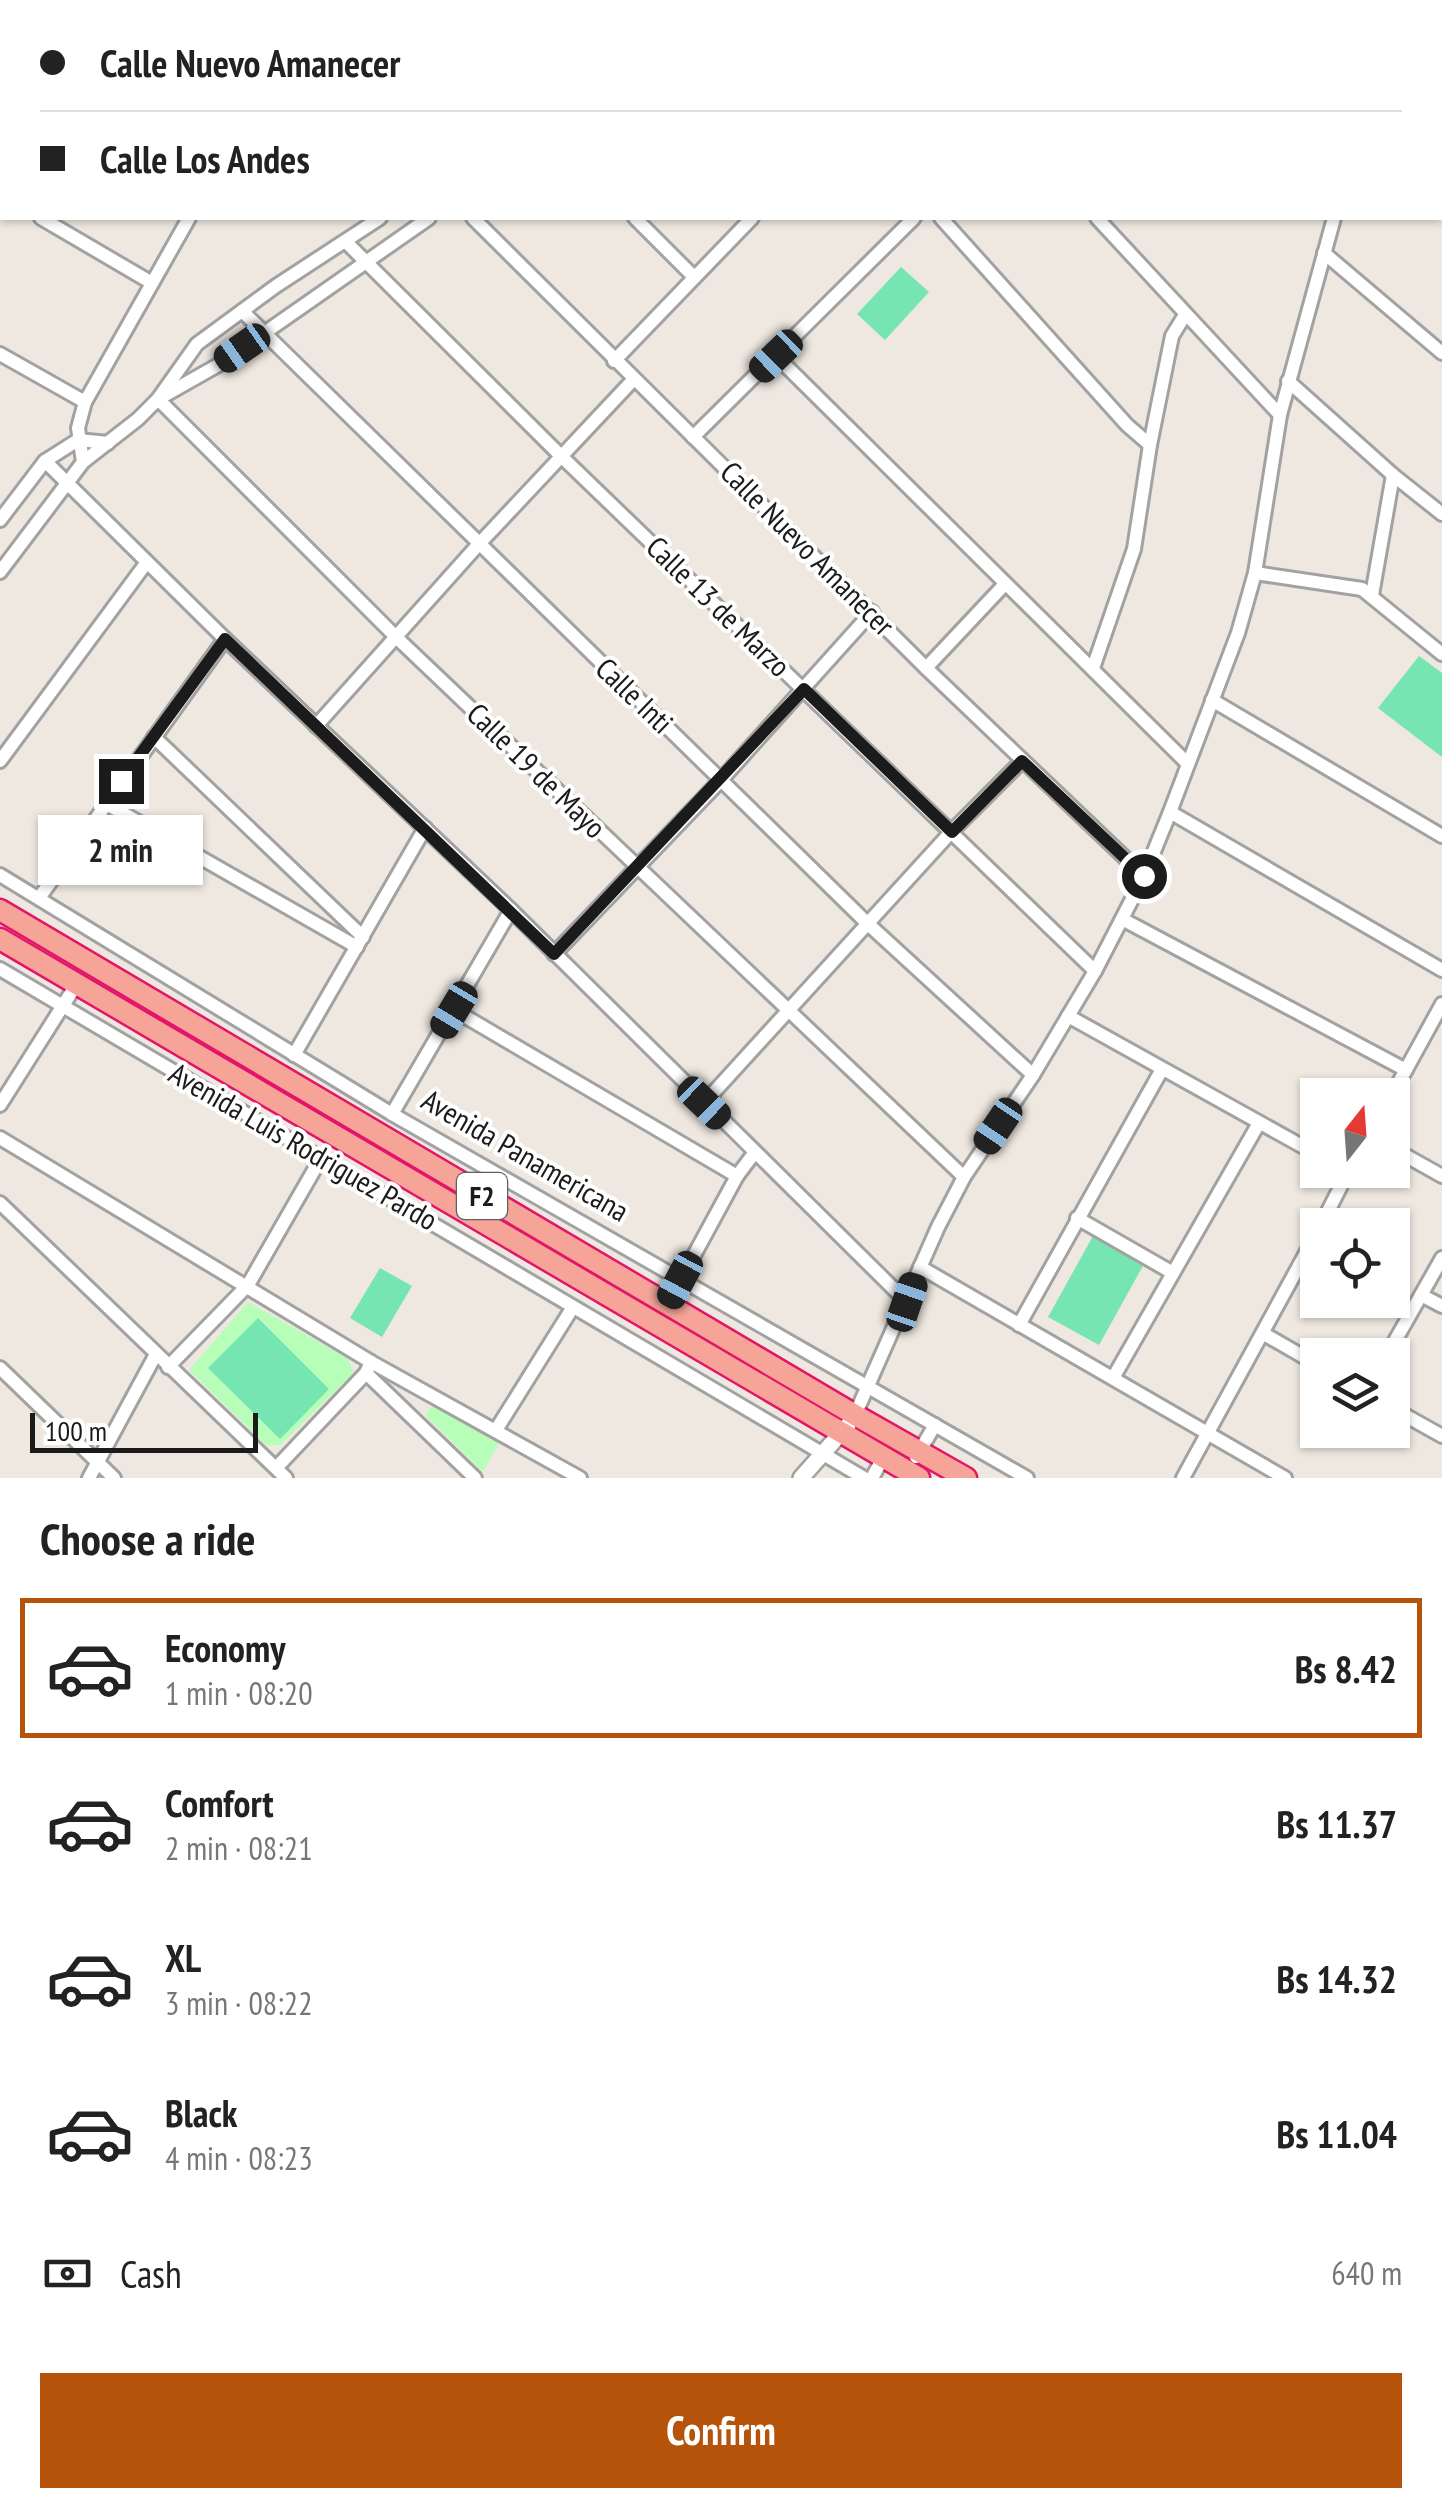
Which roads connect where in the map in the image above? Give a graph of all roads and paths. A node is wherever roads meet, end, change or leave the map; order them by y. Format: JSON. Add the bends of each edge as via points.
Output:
{"nodes":[{"id":1,"x":44,"y":220,"type":"edge"},
{"id":2,"x":187,"y":220,"type":"edge"},
{"id":3,"x":377,"y":220,"type":"edge"},
{"id":4,"x":425,"y":220,"type":"edge"},
{"id":5,"x":476,"y":220,"type":"edge"},
{"id":6,"x":638,"y":220,"type":"edge"},
{"id":7,"x":750,"y":220,"type":"edge"},
{"id":8,"x":912,"y":220,"type":"edge"},
{"id":9,"x":943,"y":220,"type":"edge"},
{"id":10,"x":1100,"y":220,"type":"edge"},
{"id":11,"x":1333,"y":220,"type":"edge"},
{"id":12,"x":345,"y":241,"type":"junction"},
{"id":13,"x":1324,"y":253,"type":"junction"},
{"id":14,"x":366,"y":262,"type":"junction"},
{"id":15,"x":693,"y":276,"type":"junction"},
{"id":16,"x":152,"y":283,"type":"junction"},
{"id":17,"x":242,"y":311,"type":"junction"},
{"id":18,"x":1185,"y":315,"type":"junction"},
{"id":19,"x":264,"y":333,"type":"junction"},
{"id":20,"x":1442,"y":353,"type":"edge"},
{"id":21,"x":0,"y":354,"type":"edge"},
{"id":22,"x":776,"y":356,"type":"junction"},
{"id":23,"x":614,"y":361,"type":"junction"},
{"id":24,"x":634,"y":380,"type":"junction"},
{"id":25,"x":1288,"y":381,"type":"junction"},
{"id":26,"x":158,"y":399,"type":"junction"},
{"id":27,"x":85,"y":402,"type":"junction"},
{"id":28,"x":1280,"y":415,"type":"junction"},
{"id":29,"x":693,"y":437,"type":"junction"},
{"id":30,"x":78,"y":440,"type":"junction"},
{"id":31,"x":108,"y":443,"type":"junction"},
{"id":32,"x":1150,"y":446,"type":"junction"},
{"id":33,"x":561,"y":456,"type":"junction"},
{"id":34,"x":46,"y":461,"type":"junction"},
{"id":35,"x":83,"y":462,"type":"junction"},
{"id":36,"x":1393,"y":475,"type":"junction"},
{"id":37,"x":66,"y":482,"type":"junction"},
{"id":38,"x":0,"y":489,"type":"edge"},
{"id":39,"x":16,"y":498,"type":"junction"},
{"id":40,"x":1442,"y":514,"type":"edge"},
{"id":41,"x":0,"y":520,"type":"edge"},
{"id":42,"x":478,"y":544,"type":"junction"},
{"id":43,"x":148,"y":562,"type":"junction"},
{"id":44,"x":0,"y":572,"type":"edge"},
{"id":45,"x":1255,"y":573,"type":"junction"},
{"id":46,"x":1005,"y":584,"type":"junction"},
{"id":47,"x":1372,"y":594,"type":"junction"},
{"id":48,"x":872,"y":612,"type":"junction"},
{"id":49,"x":397,"y":638,"type":"junction"},
{"id":50,"x":225,"y":639,"type":"junction"},
{"id":51,"x":1442,"y":654,"type":"edge"},
{"id":52,"x":926,"y":668,"type":"junction"},
{"id":53,"x":1093,"y":668,"type":"junction"},
{"id":54,"x":804,"y":689,"type":"junction"},
{"id":55,"x":1212,"y":700,"type":"junction"},
{"id":56,"x":316,"y":726,"type":"junction"},
{"id":57,"x":154,"y":737,"type":"junction"},
{"id":58,"x":1022,"y":761,"type":"junction"},
{"id":59,"x":0,"y":762,"type":"edge"},
{"id":60,"x":1187,"y":763,"type":"junction"},
{"id":61,"x":721,"y":780,"type":"junction"},
{"id":62,"x":105,"y":803,"type":"junction"},
{"id":63,"x":1170,"y":812,"type":"junction"},
{"id":64,"x":425,"y":828,"type":"junction"},
{"id":65,"x":952,"y":832,"type":"junction"},
{"id":66,"x":1442,"y":836,"type":"edge"},
{"id":67,"x":638,"y":868,"type":"junction"},
{"id":68,"x":0,"y":875,"type":"edge"},
{"id":69,"x":1144,"y":876,"type":"junction"},
{"id":70,"x":39,"y":898,"type":"junction"},
{"id":71,"x":0,"y":910,"type":"edge"},
{"id":72,"x":511,"y":910,"type":"junction"},
{"id":73,"x":1122,"y":919,"type":"junction"},
{"id":74,"x":867,"y":924,"type":"junction"},
{"id":75,"x":0,"y":939,"type":"edge"},
{"id":76,"x":360,"y":942,"type":"junction"},
{"id":77,"x":554,"y":954,"type":"junction"},
{"id":78,"x":0,"y":969,"type":"edge"},
{"id":79,"x":1442,"y":970,"type":"edge"},
{"id":80,"x":1095,"y":971,"type":"junction"},
{"id":81,"x":76,"y":985,"type":"junction"},
{"id":82,"x":1442,"y":1004,"type":"edge"},
{"id":83,"x":63,"y":1006,"type":"junction"},
{"id":84,"x":454,"y":1010,"type":"junction"},
{"id":85,"x":786,"y":1011,"type":"junction"},
{"id":86,"x":1068,"y":1016,"type":"junction"},
{"id":87,"x":294,"y":1055,"type":"junction"},
{"id":88,"x":1406,"y":1070,"type":"junction"},
{"id":89,"x":1161,"y":1071,"type":"junction"},
{"id":90,"x":1033,"y":1075,"type":"junction"},
{"id":91,"x":1402,"y":1078,"type":"edge"},
{"id":92,"x":704,"y":1103,"type":"junction"},
{"id":93,"x":0,"y":1105,"type":"edge"},
{"id":94,"x":392,"y":1114,"type":"junction"},
{"id":95,"x":1259,"y":1123,"type":"junction"},
{"id":96,"x":0,"y":1138,"type":"edge"},
{"id":97,"x":1300,"y":1145,"type":"edge"},
{"id":98,"x":755,"y":1152,"type":"junction"},
{"id":99,"x":321,"y":1158,"type":"junction"},
{"id":100,"x":1410,"y":1158,"type":"edge"},
{"id":101,"x":737,"y":1176,"type":"junction"},
{"id":102,"x":1442,"y":1176,"type":"edge"},
{"id":103,"x":964,"y":1177,"type":"junction"},
{"id":104,"x":0,"y":1204,"type":"edge"},
{"id":105,"x":1077,"y":1218,"type":"junction"},
{"id":106,"x":1442,"y":1258,"type":"edge"},
{"id":107,"x":1300,"y":1265,"type":"edge"},
{"id":108,"x":920,"y":1267,"type":"junction"},
{"id":109,"x":1173,"y":1274,"type":"junction"},
{"id":110,"x":680,"y":1280,"type":"junction"},
{"id":111,"x":248,"y":1285,"type":"junction"},
{"id":112,"x":1421,"y":1295,"type":"junction"},
{"id":113,"x":907,"y":1302,"type":"junction"},
{"id":114,"x":667,"y":1305,"type":"junction"},
{"id":115,"x":1442,"y":1306,"type":"edge"},
{"id":116,"x":573,"y":1307,"type":"junction"},
{"id":117,"x":1019,"y":1325,"type":"junction"},
{"id":118,"x":1264,"y":1334,"type":"junction"},
{"id":119,"x":1397,"y":1338,"type":"edge"},
{"id":120,"x":1300,"y":1355,"type":"edge"},
{"id":121,"x":156,"y":1356,"type":"junction"},
{"id":122,"x":168,"y":1367,"type":"junction"},
{"id":123,"x":369,"y":1367,"type":"junction"},
{"id":124,"x":0,"y":1368,"type":"edge"},
{"id":125,"x":1113,"y":1378,"type":"junction"},
{"id":126,"x":869,"y":1387,"type":"junction"},
{"id":127,"x":1410,"y":1418,"type":"edge"},
{"id":128,"x":848,"y":1424,"type":"junction"},
{"id":129,"x":935,"y":1425,"type":"junction"},
{"id":130,"x":496,"y":1430,"type":"junction"},
{"id":131,"x":1208,"y":1433,"type":"junction"},
{"id":132,"x":1442,"y":1436,"type":"edge"},
{"id":133,"x":919,"y":1452,"type":"junction"},
{"id":134,"x":823,"y":1454,"type":"junction"},
{"id":135,"x":883,"y":1458,"type":"junction"},
{"id":136,"x":98,"y":1462,"type":"junction"},
{"id":137,"x":281,"y":1473,"type":"edge"},
{"id":138,"x":910,"y":1476,"type":"edge"},
{"id":139,"x":89,"y":1478,"type":"edge"},
{"id":140,"x":114,"y":1478,"type":"edge"},
{"id":141,"x":476,"y":1478,"type":"edge"},
{"id":142,"x":580,"y":1478,"type":"edge"},
{"id":143,"x":801,"y":1478,"type":"edge"},
{"id":144,"x":868,"y":1478,"type":"edge"},
{"id":145,"x":966,"y":1478,"type":"edge"},
{"id":146,"x":1027,"y":1478,"type":"edge"},
{"id":147,"x":1183,"y":1478,"type":"edge"},
{"id":148,"x":1285,"y":1478,"type":"edge"}],
"edges":[{"from":1,"to":16,"type":"street"},
{"from":2,"to":16,"type":"street"},
{"from":3,"to":12,"type":"street"},
{"from":4,"to":14,"type":"street"},
{"from":5,"to":23,"type":"street","name":"Calle Nuevo Amanecer"},
{"from":6,"to":15,"type":"street"},
{"from":7,"to":15,"type":"street"},
{"from":8,"to":22,"type":"street"},
{"from":9,"to":32,"type":"street"},
{"from":10,"to":18,"type":"street"},
{"from":11,"to":13,"type":"street"},
{"from":12,"to":14,"type":"street","name":"Calle 13 de Marzo"},
{"from":12,"to":17,"type":"street"},
{"from":13,"to":20,"type":"street"},
{"from":13,"to":25,"type":"street"},
{"from":14,"to":19,"type":"street"},
{"from":14,"to":33,"type":"street","name":"Calle 13 de Marzo"},
{"from":15,"to":23,"type":"street"},
{"from":16,"to":27,"type":"street"},
{"from":17,"to":19,"type":"street","name":"Calle Inti"},
{"from":17,"to":26,"type":"street","via":[[197,344]]},
{"from":18,"to":28,"type":"street"},
{"from":18,"to":32,"type":"street","via":[[1172,336]]},
{"from":19,"to":26,"type":"street"},
{"from":19,"to":42,"type":"street","name":"Calle Inti"},
{"from":21,"to":27,"type":"street"},
{"from":22,"to":29,"type":"street"},
{"from":22,"to":46,"type":"street"},
{"from":23,"to":24,"type":"street","name":"Calle Nuevo Amanecer"},
{"from":24,"to":29,"type":"street","name":"Calle Nuevo Amanecer"},
{"from":24,"to":33,"type":"street"},
{"from":25,"to":28,"type":"street"},
{"from":25,"to":36,"type":"street"},
{"from":26,"to":31,"type":"street"},
{"from":26,"to":49,"type":"street","name":"Calle 19 de Mayo"},
{"from":27,"to":30,"type":"street"},
{"from":28,"to":45,"type":"street"},
{"from":29,"to":48,"type":"street","name":"Calle Nuevo Amanecer"},
{"from":30,"to":31,"type":"street"},
{"from":30,"to":34,"type":"street"},
{"from":30,"to":35,"type":"street"},
{"from":31,"to":35,"type":"street"},
{"from":32,"to":53,"type":"street","via":[[1134,549]]},
{"from":33,"to":42,"type":"street"},
{"from":33,"to":54,"type":"street","name":"Calle 13 de Marzo"},
{"from":34,"to":37,"type":"street"},
{"from":34,"to":39,"type":"street"},
{"from":35,"to":37,"type":"street"},
{"from":36,"to":40,"type":"street"},
{"from":36,"to":47,"type":"street"},
{"from":37,"to":43,"type":"street"},
{"from":37,"to":44,"type":"street"},
{"from":38,"to":39,"type":"street"},
{"from":39,"to":41,"type":"street"},
{"from":42,"to":49,"type":"street"},
{"from":42,"to":61,"type":"street","name":"Calle Inti"},
{"from":43,"to":50,"type":"street"},
{"from":43,"to":59,"type":"street"},
{"from":45,"to":47,"type":"street"},
{"from":45,"to":55,"type":"street"},
{"from":46,"to":52,"type":"street"},
{"from":46,"to":53,"type":"street"},
{"from":47,"to":51,"type":"street"},
{"from":48,"to":52,"type":"street","name":"Calle Nuevo Amanecer"},
{"from":48,"to":54,"type":"street"},
{"from":49,"to":56,"type":"street"},
{"from":49,"to":67,"type":"street","name":"Calle 19 de Mayo"},
{"from":50,"to":56,"type":"street"},
{"from":50,"to":57,"type":"street"},
{"from":52,"to":58,"type":"street","name":"Calle Nuevo Amanecer"},
{"from":53,"to":60,"type":"street"},
{"from":54,"to":61,"type":"street"},
{"from":54,"to":65,"type":"street","name":"Calle 13 de Marzo"},
{"from":55,"to":60,"type":"street"},
{"from":55,"to":66,"type":"street"},
{"from":56,"to":64,"type":"street"},
{"from":57,"to":62,"type":"street"},
{"from":57,"to":76,"type":"street"},
{"from":58,"to":65,"type":"street"},
{"from":58,"to":69,"type":"street","name":"Calle Nuevo Amanecer"},
{"from":60,"to":63,"type":"street"},
{"from":61,"to":67,"type":"street"},
{"from":61,"to":74,"type":"street","name":"Calle Inti"},
{"from":62,"to":70,"type":"street"},
{"from":62,"to":76,"type":"street"},
{"from":63,"to":69,"type":"street"},
{"from":63,"to":79,"type":"street"},
{"from":64,"to":72,"type":"street"},
{"from":64,"to":76,"type":"street"},
{"from":65,"to":74,"type":"street"},
{"from":65,"to":80,"type":"street","name":"Calle 13 de Marzo"},
{"from":67,"to":77,"type":"street"},
{"from":67,"to":85,"type":"street","name":"Calle 19 de Mayo"},
{"from":68,"to":70,"type":"street","name":"Avenida Panamericana"},
{"from":69,"to":73,"type":"street"},
{"from":70,"to":87,"type":"street","name":"Avenida Panamericana"},
{"from":71,"to":114,"type":"highway","name":"Avenida Panamericana","number":"F2"},
{"from":72,"to":77,"type":"street"},
{"from":72,"to":84,"type":"street"},
{"from":73,"to":80,"type":"street"},
{"from":73,"to":88,"type":"street"},
{"from":74,"to":85,"type":"street"},
{"from":74,"to":90,"type":"street","name":"Calle Inti"},
{"from":75,"to":81,"type":"highway","name":"Avenida Panamericana","number":"F2"},
{"from":76,"to":87,"type":"street"},
{"from":77,"to":92,"type":"street"},
{"from":78,"to":83,"type":"street","name":"Avenida Luis Rodriguez Pardo"},
{"from":80,"to":86,"type":"street"},
{"from":81,"to":83,"type":"street"},
{"from":81,"to":128,"type":"highway","name":"Avenida Panamericana","number":"F2"},
{"from":82,"to":88,"type":"street"},
{"from":83,"to":93,"type":"street"},
{"from":83,"to":99,"type":"street","name":"Avenida Luis Rodriguez Pardo"},
{"from":84,"to":94,"type":"street"},
{"from":84,"to":101,"type":"street"},
{"from":85,"to":92,"type":"street"},
{"from":85,"to":103,"type":"street","name":"Calle 19 de Mayo"},
{"from":86,"to":89,"type":"street"},
{"from":86,"to":90,"type":"street"},
{"from":87,"to":94,"type":"street","name":"Avenida Panamericana"},
{"from":88,"to":91,"type":"street"},
{"from":89,"to":95,"type":"street"},
{"from":89,"to":105,"type":"street"},
{"from":90,"to":103,"type":"street"},
{"from":92,"to":98,"type":"street"},
{"from":94,"to":110,"type":"street","name":"Avenida Panamericana"},
{"from":95,"to":97,"type":"street"},
{"from":95,"to":109,"type":"street"},
{"from":96,"to":111,"type":"street"},
{"from":98,"to":101,"type":"street"},
{"from":98,"to":113,"type":"street"},
{"from":99,"to":111,"type":"street"},
{"from":99,"to":116,"type":"street","name":"Avenida Luis Rodriguez Pardo"},
{"from":100,"to":102,"type":"street"},
{"from":101,"to":110,"type":"street"},
{"from":103,"to":108,"type":"street"},
{"from":104,"to":121,"type":"street"},
{"from":105,"to":109,"type":"street"},
{"from":105,"to":117,"type":"street"},
{"from":106,"to":112,"type":"street"},
{"from":107,"to":118,"type":"street"},
{"from":108,"to":113,"type":"street"},
{"from":108,"to":117,"type":"street"},
{"from":109,"to":125,"type":"street"},
{"from":110,"to":114,"type":"street"},
{"from":110,"to":126,"type":"street","name":"Avenida Panamericana"},
{"from":111,"to":122,"type":"street"},
{"from":111,"to":123,"type":"street"},
{"from":112,"to":115,"type":"street"},
{"from":112,"to":119,"type":"street"},
{"from":113,"to":126,"type":"street"},
{"from":114,"to":128,"type":"highway","name":"Avenida Panamericana","number":"F2"},
{"from":116,"to":130,"type":"street"},
{"from":116,"to":134,"type":"street","name":"Avenida Luis Rodriguez Pardo"},
{"from":117,"to":125,"type":"street"},
{"from":118,"to":120,"type":"street"},
{"from":118,"to":131,"type":"street"},
{"from":121,"to":122,"type":"street"},
{"from":121,"to":136,"type":"street"},
{"from":122,"to":137,"type":"street"},
{"from":123,"to":130,"type":"street"},
{"from":123,"to":137,"type":"street"},
{"from":123,"to":141,"type":"street"},
{"from":124,"to":136,"type":"street"},
{"from":125,"to":131,"type":"street"},
{"from":126,"to":128,"type":"street"},
{"from":126,"to":129,"type":"street","name":"Avenida Panamericana"},
{"from":127,"to":132,"type":"street"},
{"from":128,"to":133,"type":"highway","name":"Avenida Panamericana","number":"F2"},
{"from":128,"to":134,"type":"street"},
{"from":128,"to":135,"type":"highway","name":"Avenida Panamericana","number":"F2"},
{"from":129,"to":133,"type":"street"},
{"from":129,"to":146,"type":"street","name":"Avenida Panamericana"},
{"from":130,"to":142,"type":"street"},
{"from":131,"to":147,"type":"street"},
{"from":131,"to":148,"type":"street"},
{"from":133,"to":138,"type":"street"},
{"from":133,"to":145,"type":"highway","name":"Avenida Panamericana","number":"F2"},
{"from":134,"to":143,"type":"street"},
{"from":134,"to":144,"type":"street","name":"Avenida Luis Rodriguez Pardo"},
{"from":135,"to":138,"type":"highway","name":"Avenida Panamericana","number":"F2"},
{"from":135,"to":144,"type":"street"},
{"from":136,"to":139,"type":"street"},
{"from":136,"to":140,"type":"street"}]}
